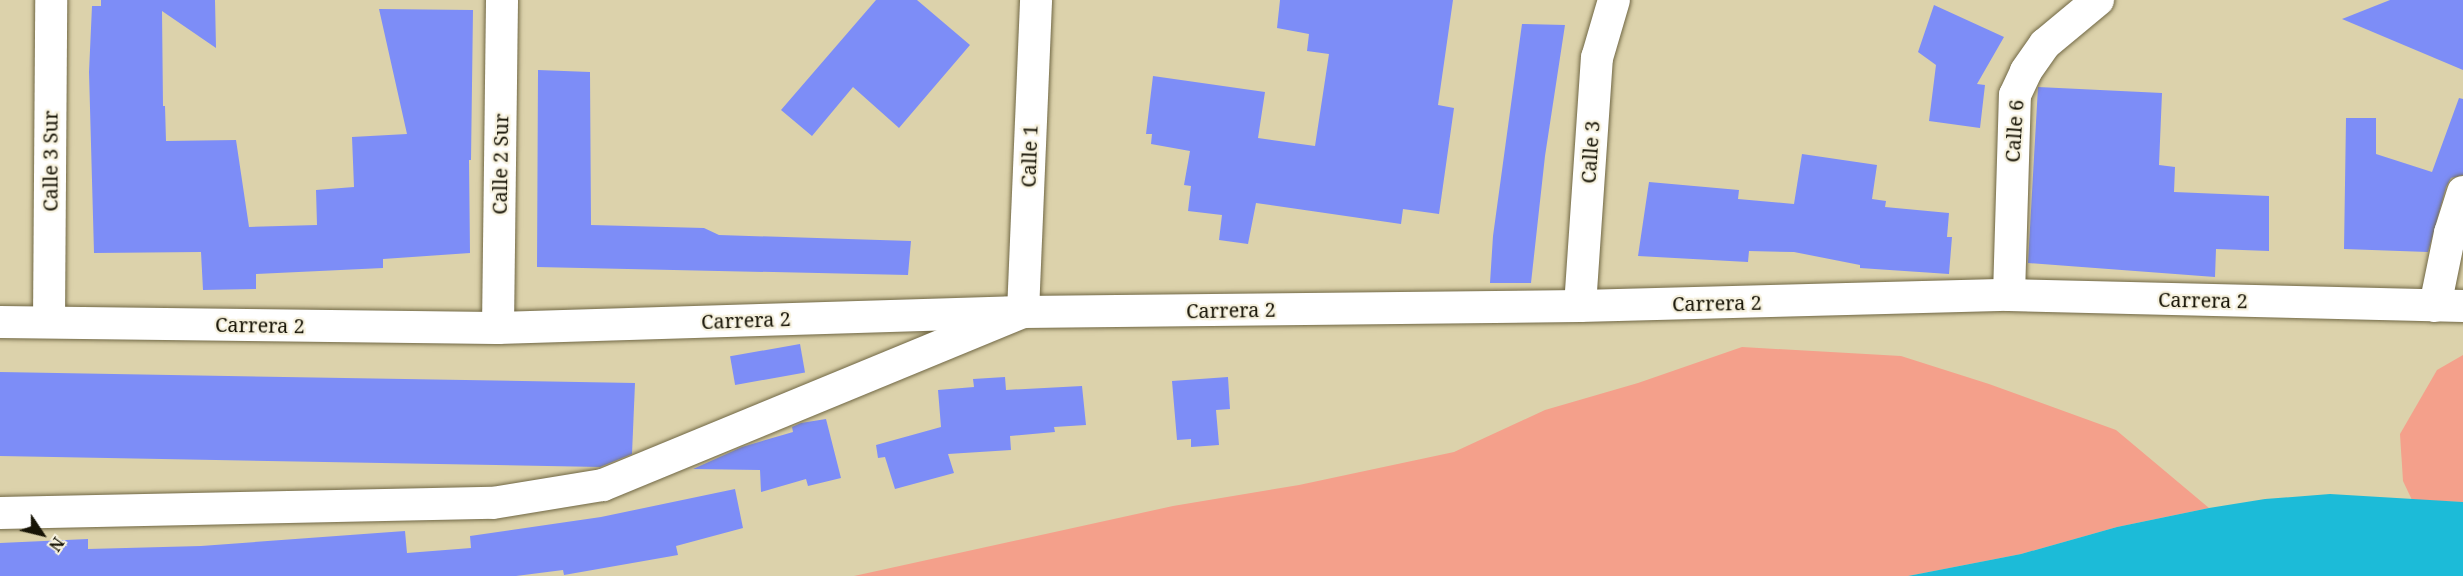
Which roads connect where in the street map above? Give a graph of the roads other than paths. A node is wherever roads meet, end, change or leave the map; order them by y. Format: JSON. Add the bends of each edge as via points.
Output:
{"nodes":[{"id":1,"x":51,"y":0,"type":"edge"},
{"id":2,"x":502,"y":0,"type":"edge"},
{"id":3,"x":1036,"y":0,"type":"edge"},
{"id":4,"x":1614,"y":0,"type":"edge"},
{"id":5,"x":2098,"y":0,"type":"edge"},
{"id":6,"x":2463,"y":192,"type":"edge"},
{"id":7,"x":2009,"y":295,"type":"junction"},
{"id":8,"x":1580,"y":306,"type":"junction"},
{"id":9,"x":2449,"y":306,"type":"edge"},
{"id":10,"x":1023,"y":312,"type":"junction"},
{"id":11,"x":0,"y":322,"type":"edge"},
{"id":12,"x":49,"y":322,"type":"junction"},
{"id":13,"x":498,"y":328,"type":"junction"},
{"id":14,"x":0,"y":513,"type":"edge"}],
"edges":[{"from":1,"to":12,"type":"street","name":"Calle 3 Sur"},
{"from":2,"to":13,"type":"street","name":"Calle 2 Sur"},
{"from":3,"to":10,"type":"street","name":"Calle 1"},
{"from":4,"to":8,"type":"street","name":"Calle 3","via":[[1597,58]]},
{"from":5,"to":7,"type":"street","name":"Calle 6","via":[[2045,44],[2014,95]]},
{"from":6,"to":9,"type":"street","via":[[2450,233]]},
{"from":7,"to":8,"type":"street","name":"Carrera 2"},
{"from":7,"to":9,"type":"street","name":"Carrera 2"},
{"from":8,"to":10,"type":"street","name":"Carrera 2"},
{"from":10,"to":13,"type":"street","name":"Carrera 2"},
{"from":10,"to":14,"type":"street","via":[[603,485],[493,503]]},
{"from":11,"to":12,"type":"street","name":"Carrera 2"},
{"from":12,"to":13,"type":"street","name":"Carrera 2"}]}
